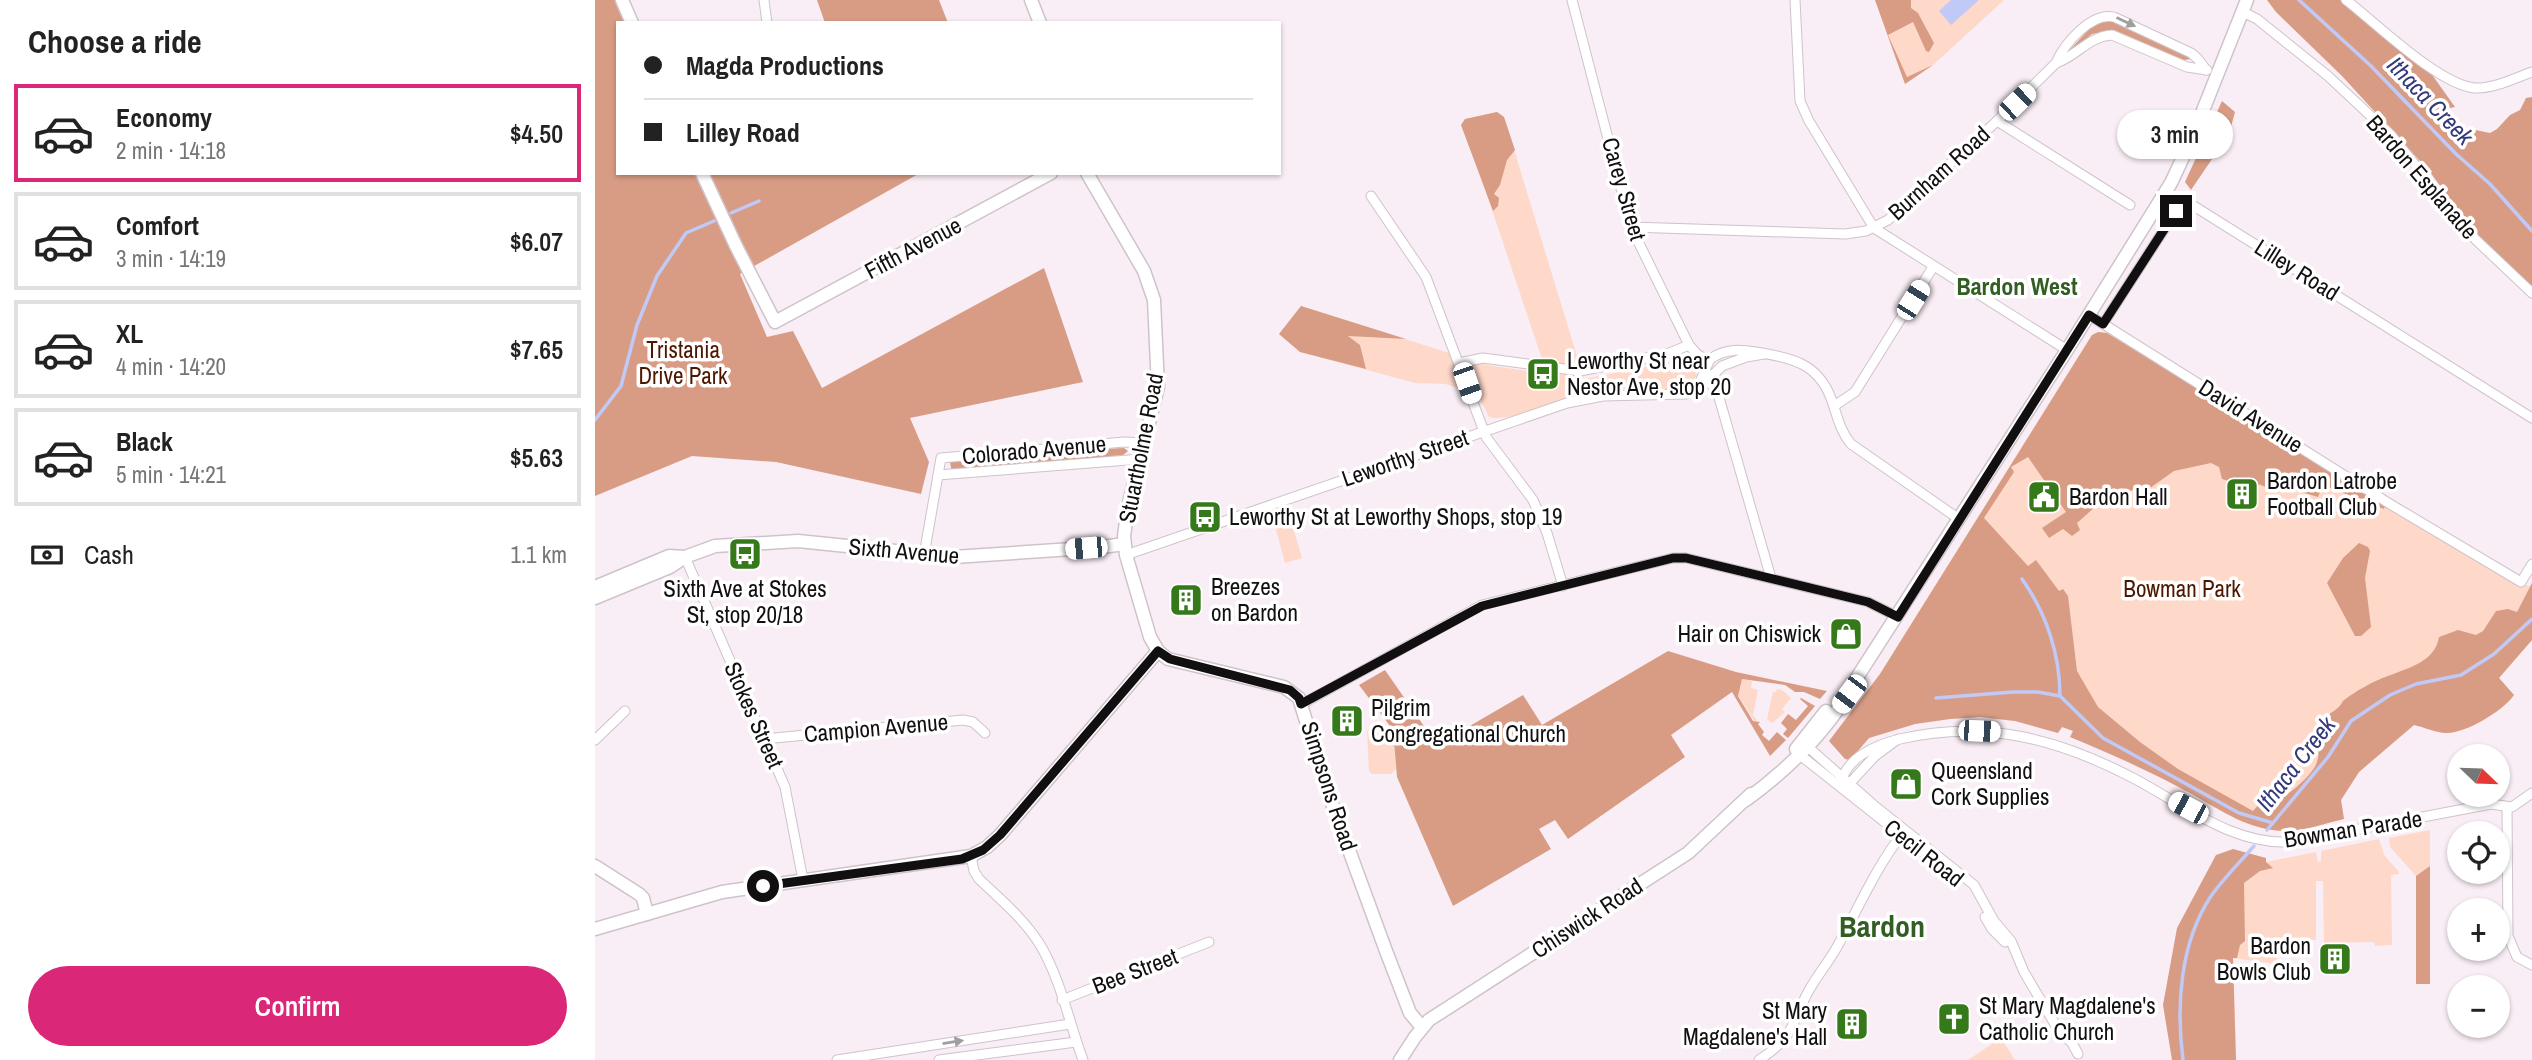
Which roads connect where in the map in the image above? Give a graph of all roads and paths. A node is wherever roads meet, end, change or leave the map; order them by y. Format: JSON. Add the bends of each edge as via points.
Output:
{"nodes":[{"id":1,"x":622,"y":0,"type":"edge"},
{"id":2,"x":764,"y":0,"type":"edge"},
{"id":3,"x":1031,"y":0,"type":"edge"},
{"id":4,"x":1572,"y":0,"type":"edge"},
{"id":5,"x":1795,"y":0,"type":"edge"},
{"id":6,"x":2346,"y":0,"type":"edge"},
{"id":7,"x":2245,"y":6,"type":"edge"},
{"id":8,"x":631,"y":21,"type":"edge"},
{"id":9,"x":767,"y":21,"type":"edge"},
{"id":10,"x":1039,"y":21,"type":"edge"},
{"id":11,"x":2056,"y":63,"type":"junction"},
{"id":12,"x":2212,"y":72,"type":"junction"},
{"id":13,"x":2532,"y":72,"type":"edge"},
{"id":14,"x":1997,"y":121,"type":"junction"},
{"id":15,"x":703,"y":175,"type":"edge"},
{"id":16,"x":1047,"y":175,"type":"edge"},
{"id":17,"x":1088,"y":175,"type":"edge"},
{"id":18,"x":1371,"y":196,"type":"dead end"},
{"id":19,"x":2130,"y":205,"type":"dead end"},
{"id":20,"x":1631,"y":227,"type":"junction"},
{"id":21,"x":1874,"y":228,"type":"junction"},
{"id":22,"x":1933,"y":267,"type":"junction"},
{"id":23,"x":2532,"y":293,"type":"edge"},
{"id":24,"x":2089,"y":315,"type":"junction"},
{"id":25,"x":2103,"y":324,"type":"junction"},
{"id":26,"x":1689,"y":345,"type":"junction"},
{"id":27,"x":2067,"y":351,"type":"junction"},
{"id":28,"x":1764,"y":354,"type":"junction"},
{"id":29,"x":1708,"y":361,"type":"junction"},
{"id":30,"x":1459,"y":363,"type":"junction"},
{"id":31,"x":1708,"y":380,"type":"junction"},
{"id":32,"x":1690,"y":393,"type":"junction"},
{"id":33,"x":1834,"y":406,"type":"junction"},
{"id":34,"x":2532,"y":418,"type":"edge"},
{"id":35,"x":1483,"y":431,"type":"junction"},
{"id":36,"x":1145,"y":443,"type":"junction"},
{"id":37,"x":1141,"y":459,"type":"junction"},
{"id":38,"x":938,"y":475,"type":"junction"},
{"id":39,"x":1959,"y":519,"type":"junction"},
{"id":40,"x":1125,"y":550,"type":"junction"},
{"id":41,"x":924,"y":555,"type":"junction"},
{"id":42,"x":685,"y":557,"type":"junction"},
{"id":43,"x":2532,"y":564,"type":"edge"},
{"id":44,"x":1771,"y":578,"type":"junction"},
{"id":45,"x":1563,"y":586,"type":"junction"},
{"id":46,"x":595,"y":587,"type":"edge"},
{"id":47,"x":595,"y":598,"type":"edge"},
{"id":48,"x":1898,"y":617,"type":"junction"},
{"id":49,"x":1158,"y":651,"type":"junction"},
{"id":50,"x":1301,"y":704,"type":"junction"},
{"id":51,"x":625,"y":711,"type":"dead end"},
{"id":52,"x":985,"y":733,"type":"dead end"},
{"id":53,"x":764,"y":738,"type":"junction"},
{"id":54,"x":1898,"y":739,"type":"junction"},
{"id":55,"x":595,"y":740,"type":"edge"},
{"id":56,"x":1802,"y":749,"type":"junction"},
{"id":57,"x":1841,"y":780,"type":"junction"},
{"id":58,"x":1850,"y":783,"type":"junction"},
{"id":59,"x":2532,"y":793,"type":"edge"},
{"id":60,"x":2507,"y":808,"type":"junction"},
{"id":61,"x":1903,"y":833,"type":"junction"},
{"id":62,"x":971,"y":856,"type":"junction"},
{"id":63,"x":595,"y":866,"type":"edge"},
{"id":64,"x":803,"y":880,"type":"junction"},
{"id":65,"x":647,"y":914,"type":"junction"},
{"id":66,"x":595,"y":929,"type":"edge"},
{"id":67,"x":1209,"y":943,"type":"dead end"},
{"id":68,"x":2532,"y":965,"type":"edge"},
{"id":69,"x":1062,"y":1000,"type":"junction"},
{"id":70,"x":1070,"y":1024,"type":"junction"},
{"id":71,"x":1422,"y":1027,"type":"junction"},
{"id":72,"x":1076,"y":1042,"type":"junction"},
{"id":73,"x":2079,"y":1058,"type":"edge"},
{"id":74,"x":837,"y":1060,"type":"edge"},
{"id":75,"x":939,"y":1060,"type":"edge"},
{"id":76,"x":1083,"y":1060,"type":"edge"},
{"id":77,"x":1400,"y":1060,"type":"edge"},
{"id":78,"x":1759,"y":1060,"type":"edge"}],
"edges":[{"from":1,"to":8,"type":"main road"},
{"from":2,"to":9,"type":"street"},
{"from":3,"to":10,"type":"main road"},
{"from":4,"to":20,"type":"street","name":"Carey Street"},
{"from":5,"to":21,"type":"street","via":[[1800,101]]},
{"from":6,"to":13,"type":"street","via":[[2431,68],[2461,85],[2489,87]]},
{"from":7,"to":12,"type":"main road"},
{"from":7,"to":23,"type":"street","name":"Bardon Esplanade","via":[[2391,135],[2475,239]]},
{"from":11,"to":12,"type":"street","name":"Burnham Road","via":[[2098,37],[2112,35],[2187,67]]},
{"from":11,"to":12,"type":"street","name":"Burnham Road","one_way":true,"via":[[2061,51],[2091,23],[2108,15],[2191,53]]},
{"from":11,"to":14,"type":"street","name":"Burnham Road"},
{"from":12,"to":24,"type":"main road","via":[[2192,138],[2171,183]]},
{"from":14,"to":19,"type":"street"},
{"from":14,"to":21,"type":"street","name":"Burnham Road"},
{"from":15,"to":16,"type":"main road","name":"Fifth Avenue","via":[[775,322]]},
{"from":17,"to":36,"type":"main road","name":"Stuartholme Road","via":[[1144,271],[1154,300],[1158,387]]},
{"from":18,"to":30,"type":"street","via":[[1426,277]]},
{"from":20,"to":21,"type":"street","name":"Burnham Road","via":[[1845,234]]},
{"from":20,"to":26,"type":"street","name":"Carey Street"},
{"from":21,"to":22,"type":"street"},
{"from":22,"to":27,"type":"street"},
{"from":22,"to":33,"type":"street","via":[[1853,394]]},
{"from":24,"to":25,"type":"street","name":"David Avenue"},
{"from":24,"to":27,"type":"main road"},
{"from":25,"to":34,"type":"street","name":"Lilley Road","via":[[2176,211],[2189,203]]},
{"from":25,"to":43,"type":"street","name":"David Avenue","via":[[2522,582]]},
{"from":26,"to":29,"type":"street","name":"Carey Street"},
{"from":26,"to":30,"type":"street","via":[[1667,354],[1580,371],[1483,358]]},
{"from":27,"to":39,"type":"main road"},
{"from":28,"to":29,"type":"street","via":[[1735,349]]},
{"from":28,"to":31,"type":"street","via":[[1727,363]]},
{"from":28,"to":33,"type":"street","via":[[1794,359],[1808,368],[1828,389]]},
{"from":29,"to":31,"type":"street"},
{"from":29,"to":32,"type":"street"},
{"from":30,"to":35,"type":"street"},
{"from":31,"to":32,"type":"street"},
{"from":31,"to":44,"type":"street","via":[[1718,394]]},
{"from":32,"to":35,"type":"street","name":"Leworthy Street","via":[[1586,398]]},
{"from":33,"to":39,"type":"street","via":[[1851,444]]},
{"from":35,"to":40,"type":"street","name":"Leworthy Street"},
{"from":35,"to":45,"type":"street","via":[[1537,508]]},
{"from":36,"to":37,"type":"main road","name":"Stuartholme Road"},
{"from":36,"to":38,"type":"street","name":"Colorado Avenue","via":[[941,458]]},
{"from":37,"to":38,"type":"street","name":"Colorado Avenue"},
{"from":37,"to":40,"type":"main road","name":"Stuartholme Road","via":[[1126,518]]},
{"from":38,"to":41,"type":"street","name":"Colorado Avenue"},
{"from":39,"to":48,"type":"main road"},
{"from":40,"to":41,"type":"main road","name":"Sixth Avenue","via":[[1102,547]]},
{"from":40,"to":49,"type":"main road","name":"Stuartholme Road"},
{"from":41,"to":42,"type":"main road","name":"Sixth Avenue","via":[[781,541],[715,546]]},
{"from":42,"to":46,"type":"main road","name":"Sixth Avenue","via":[[669,556]]},
{"from":42,"to":47,"type":"main road","name":"Sixth Avenue"},
{"from":42,"to":53,"type":"street","name":"Stokes Street"},
{"from":44,"to":45,"type":"street","name":"Simpsons Road","via":[[1680,557]]},
{"from":44,"to":48,"type":"street","name":"Simpsons Road","via":[[1868,602]]},
{"from":45,"to":50,"type":"street","name":"Simpsons Road","via":[[1477,608]]},
{"from":48,"to":56,"type":"main road","name":"Chiswick Road","via":[[1849,694]]},
{"from":49,"to":50,"type":"main road","via":[[1170,659],[1290,690]]},
{"from":49,"to":62,"type":"main road","via":[[1000,835]]},
{"from":50,"to":71,"type":"main road","name":"Simpsons Road","via":[[1386,951],[1410,1013]]},
{"from":51,"to":55,"type":"street"},
{"from":52,"to":53,"type":"street","name":"Campion Avenue","via":[[963,720]]},
{"from":53,"to":64,"type":"street","name":"Stokes Street","via":[[786,793]]},
{"from":54,"to":57,"type":"street","name":"Bowman Parade","via":[[1872,747]]},
{"from":54,"to":58,"type":"street","name":"Bowman Parade"},
{"from":54,"to":60,"type":"street","name":"Bowman Parade","via":[[1949,731],[2030,738],[2111,767],[2229,829],[2274,842],[2491,804]]},
{"from":56,"to":57,"type":"street","name":"Cecil Road"},
{"from":56,"to":71,"type":"main road","name":"Chiswick Road","via":[[1688,853]]},
{"from":57,"to":58,"type":"street","name":"Cecil Road"},
{"from":57,"to":61,"type":"street","name":"Cecil Road"},
{"from":58,"to":61,"type":"street","name":"Cecil Road"},
{"from":59,"to":60,"type":"street"},
{"from":60,"to":68,"type":"street","via":[[2508,936],[2517,957]]},
{"from":61,"to":73,"type":"street","name":"Cecil Road","via":[[1974,885],[2053,1018],[2073,1038]]},
{"from":61,"to":78,"type":"street","via":[[1809,989],[1792,1031]]},
{"from":62,"to":64,"type":"main road"},
{"from":62,"to":69,"type":"street","via":[[979,878],[1038,941]]},
{"from":63,"to":65,"type":"main road","via":[[639,894]]},
{"from":64,"to":65,"type":"main road","via":[[722,892]]},
{"from":65,"to":66,"type":"main road"},
{"from":67,"to":69,"type":"street","name":"Bee Street"},
{"from":69,"to":70,"type":"street"},
{"from":70,"to":72,"type":"street"},
{"from":74,"to":70,"type":"street","one_way":true},
{"from":71,"to":77,"type":"main road"},
{"from":72,"to":75,"type":"street"},
{"from":72,"to":76,"type":"street"}]}
